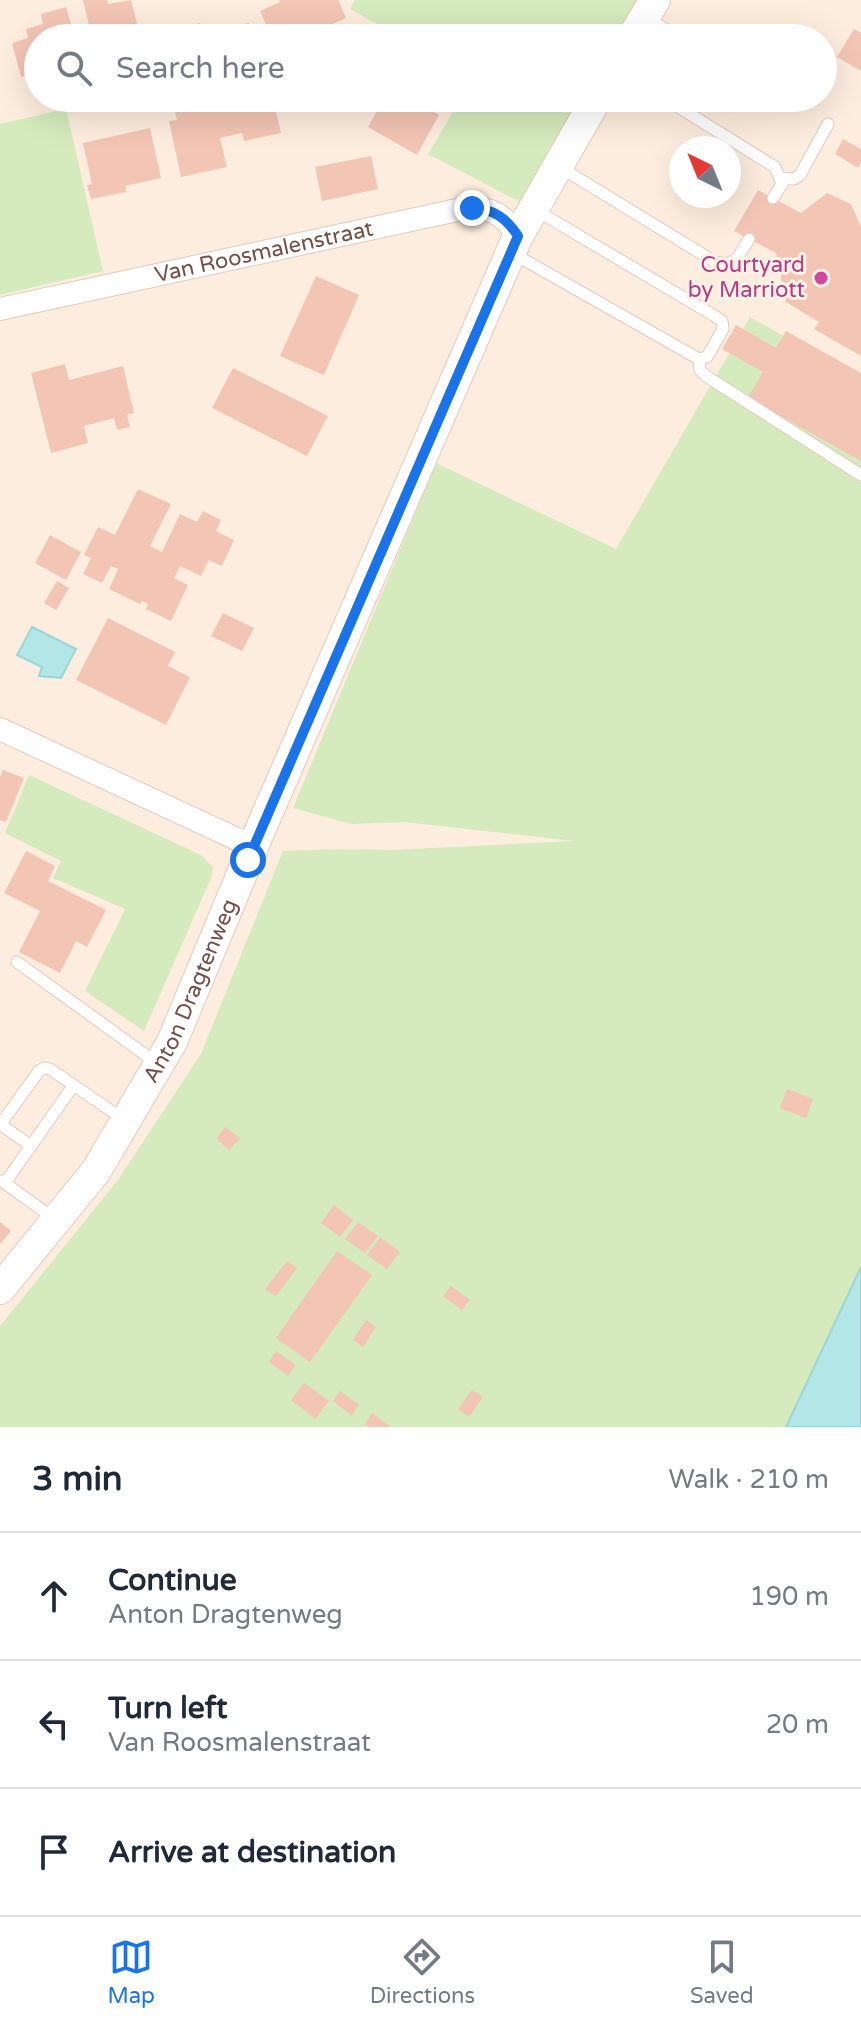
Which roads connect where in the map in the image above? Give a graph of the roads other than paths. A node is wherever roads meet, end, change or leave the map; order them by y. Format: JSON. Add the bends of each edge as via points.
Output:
{"nodes":[{"id":1,"x":589,"y":112,"type":"edge"},
{"id":2,"x":687,"y":112,"type":"edge"},
{"id":3,"x":828,"y":124,"type":"dead end"},
{"id":4,"x":558,"y":166,"type":"junction"},
{"id":5,"x":780,"y":178,"type":"junction"},
{"id":6,"x":773,"y":198,"type":"dead end"},
{"id":7,"x":534,"y":209,"type":"junction"},
{"id":8,"x":749,"y":239,"type":"dead end"},
{"id":9,"x":515,"y":244,"type":"junction"},
{"id":10,"x":0,"y":309,"type":"edge"},
{"id":11,"x":699,"y":359,"type":"junction"},
{"id":12,"x":861,"y":475,"type":"edge"},
{"id":13,"x":0,"y":729,"type":"edge"},
{"id":14,"x":254,"y":847,"type":"junction"},
{"id":15,"x":17,"y":962,"type":"dead end"},
{"id":16,"x":158,"y":1064,"type":"junction"},
{"id":17,"x":73,"y":1086,"type":"junction"},
{"id":18,"x":125,"y":1121,"type":"junction"},
{"id":19,"x":0,"y":1124,"type":"edge"},
{"id":20,"x":31,"y":1146,"type":"junction"},
{"id":21,"x":2,"y":1181,"type":"edge"},
{"id":22,"x":56,"y":1220,"type":"junction"},
{"id":23,"x":0,"y":1289,"type":"edge"}],
"edges":[{"from":1,"to":4,"type":"main road","name":"Anton Dragtenweg"},
{"from":2,"to":5,"type":"lane","via":[[775,167]]},
{"from":3,"to":5,"type":"lane","via":[[800,175]]},
{"from":4,"to":7,"type":"main road","name":"Anton Dragtenweg"},
{"from":4,"to":8,"type":"lane","via":[[715,262],[737,259]]},
{"from":5,"to":6,"type":"lane"},
{"from":7,"to":9,"type":"main road","name":"Anton Dragtenweg"},
{"from":7,"to":11,"type":"lane","via":[[722,321],[707,357]]},
{"from":9,"to":10,"type":"street","name":"Van Roosmalenstraat","via":[[511,224],[501,215],[472,208]]},
{"from":9,"to":11,"type":"lane"},
{"from":9,"to":14,"type":"main road","name":"Anton Dragtenweg"},
{"from":11,"to":12,"type":"lane","via":[[706,376]]},
{"from":13,"to":14,"type":"street"},
{"from":14,"to":16,"type":"main road","name":"Anton Dragtenweg"},
{"from":15,"to":16,"type":"lane"},
{"from":16,"to":18,"type":"main road","name":"Anton Dragtenweg"},
{"from":17,"to":18,"type":"lane"},
{"from":17,"to":19,"type":"lane","via":[[44,1068]]},
{"from":17,"to":20,"type":"lane"},
{"from":18,"to":22,"type":"main road","name":"Anton Dragtenweg","via":[[96,1171]]},
{"from":19,"to":20,"type":"lane"},
{"from":20,"to":21,"type":"lane"},
{"from":21,"to":22,"type":"lane"},
{"from":22,"to":23,"type":"main road","name":"Anton Dragtenweg"}]}
